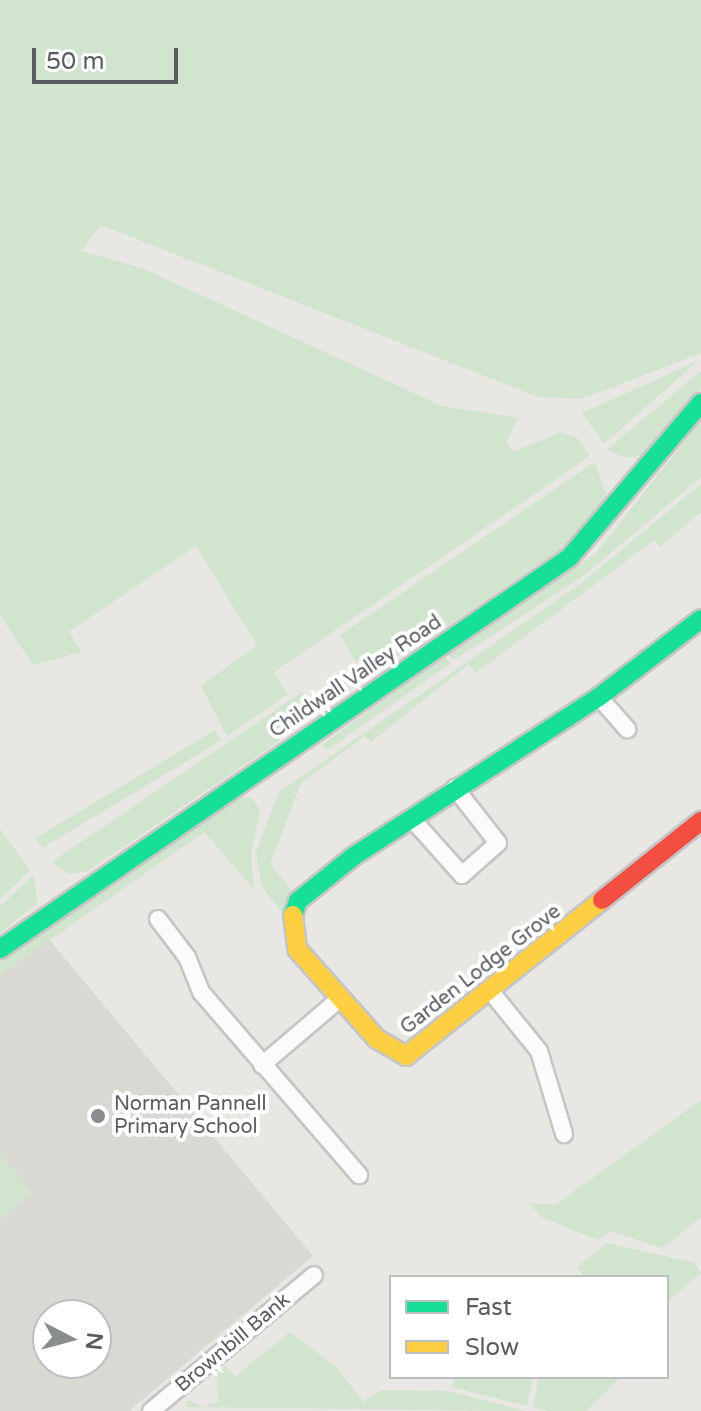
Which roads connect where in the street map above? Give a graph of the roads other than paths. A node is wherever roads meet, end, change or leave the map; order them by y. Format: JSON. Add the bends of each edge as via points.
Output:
{"nodes":[{"id":1,"x":701,"y":403,"type":"edge"},
{"id":2,"x":701,"y":619,"type":"edge"},
{"id":3,"x":599,"y":697,"type":"junction"},
{"id":4,"x":627,"y":729,"type":"dead end"},
{"id":5,"x":455,"y":788,"type":"junction"},
{"id":6,"x":412,"y":819,"type":"junction"},
{"id":7,"x":701,"y":821,"type":"edge"},
{"id":8,"x":158,"y":919,"type":"dead end"},
{"id":9,"x":0,"y":949,"type":"edge"},
{"id":10,"x":492,"y":993,"type":"junction"},
{"id":11,"x":338,"y":1000,"type":"junction"},
{"id":12,"x":262,"y":1065,"type":"junction"},
{"id":13,"x":564,"y":1134,"type":"dead end"},
{"id":14,"x":359,"y":1175,"type":"dead end"},
{"id":15,"x":314,"y":1275,"type":"dead end"},
{"id":16,"x":151,"y":1411,"type":"edge"}],
"edges":[{"from":1,"to":9,"type":"street","name":"Childwall Valley Road","via":[[569,558]]},
{"from":2,"to":3,"type":"street","name":"Garden Lodge Grove"},
{"from":3,"to":4,"type":"street"},
{"from":3,"to":5,"type":"street","name":"Garden Lodge Grove"},
{"from":5,"to":6,"type":"street","name":"Garden Lodge Grove"},
{"from":5,"to":6,"type":"street","via":[[498,843],[462,875]]},
{"from":6,"to":11,"type":"street","name":"Garden Lodge Grove","via":[[298,901],[291,920],[297,949]]},
{"from":7,"to":10,"type":"street","name":"Garden Lodge Grove"},
{"from":8,"to":12,"type":"street","via":[[187,957],[201,992]]},
{"from":10,"to":11,"type":"street","name":"Garden Lodge Grove","via":[[406,1056],[377,1039]]},
{"from":10,"to":13,"type":"street","via":[[539,1051]]},
{"from":11,"to":12,"type":"street"},
{"from":12,"to":14,"type":"street"},
{"from":15,"to":16,"type":"street","name":"Brownbill Bank"}]}
